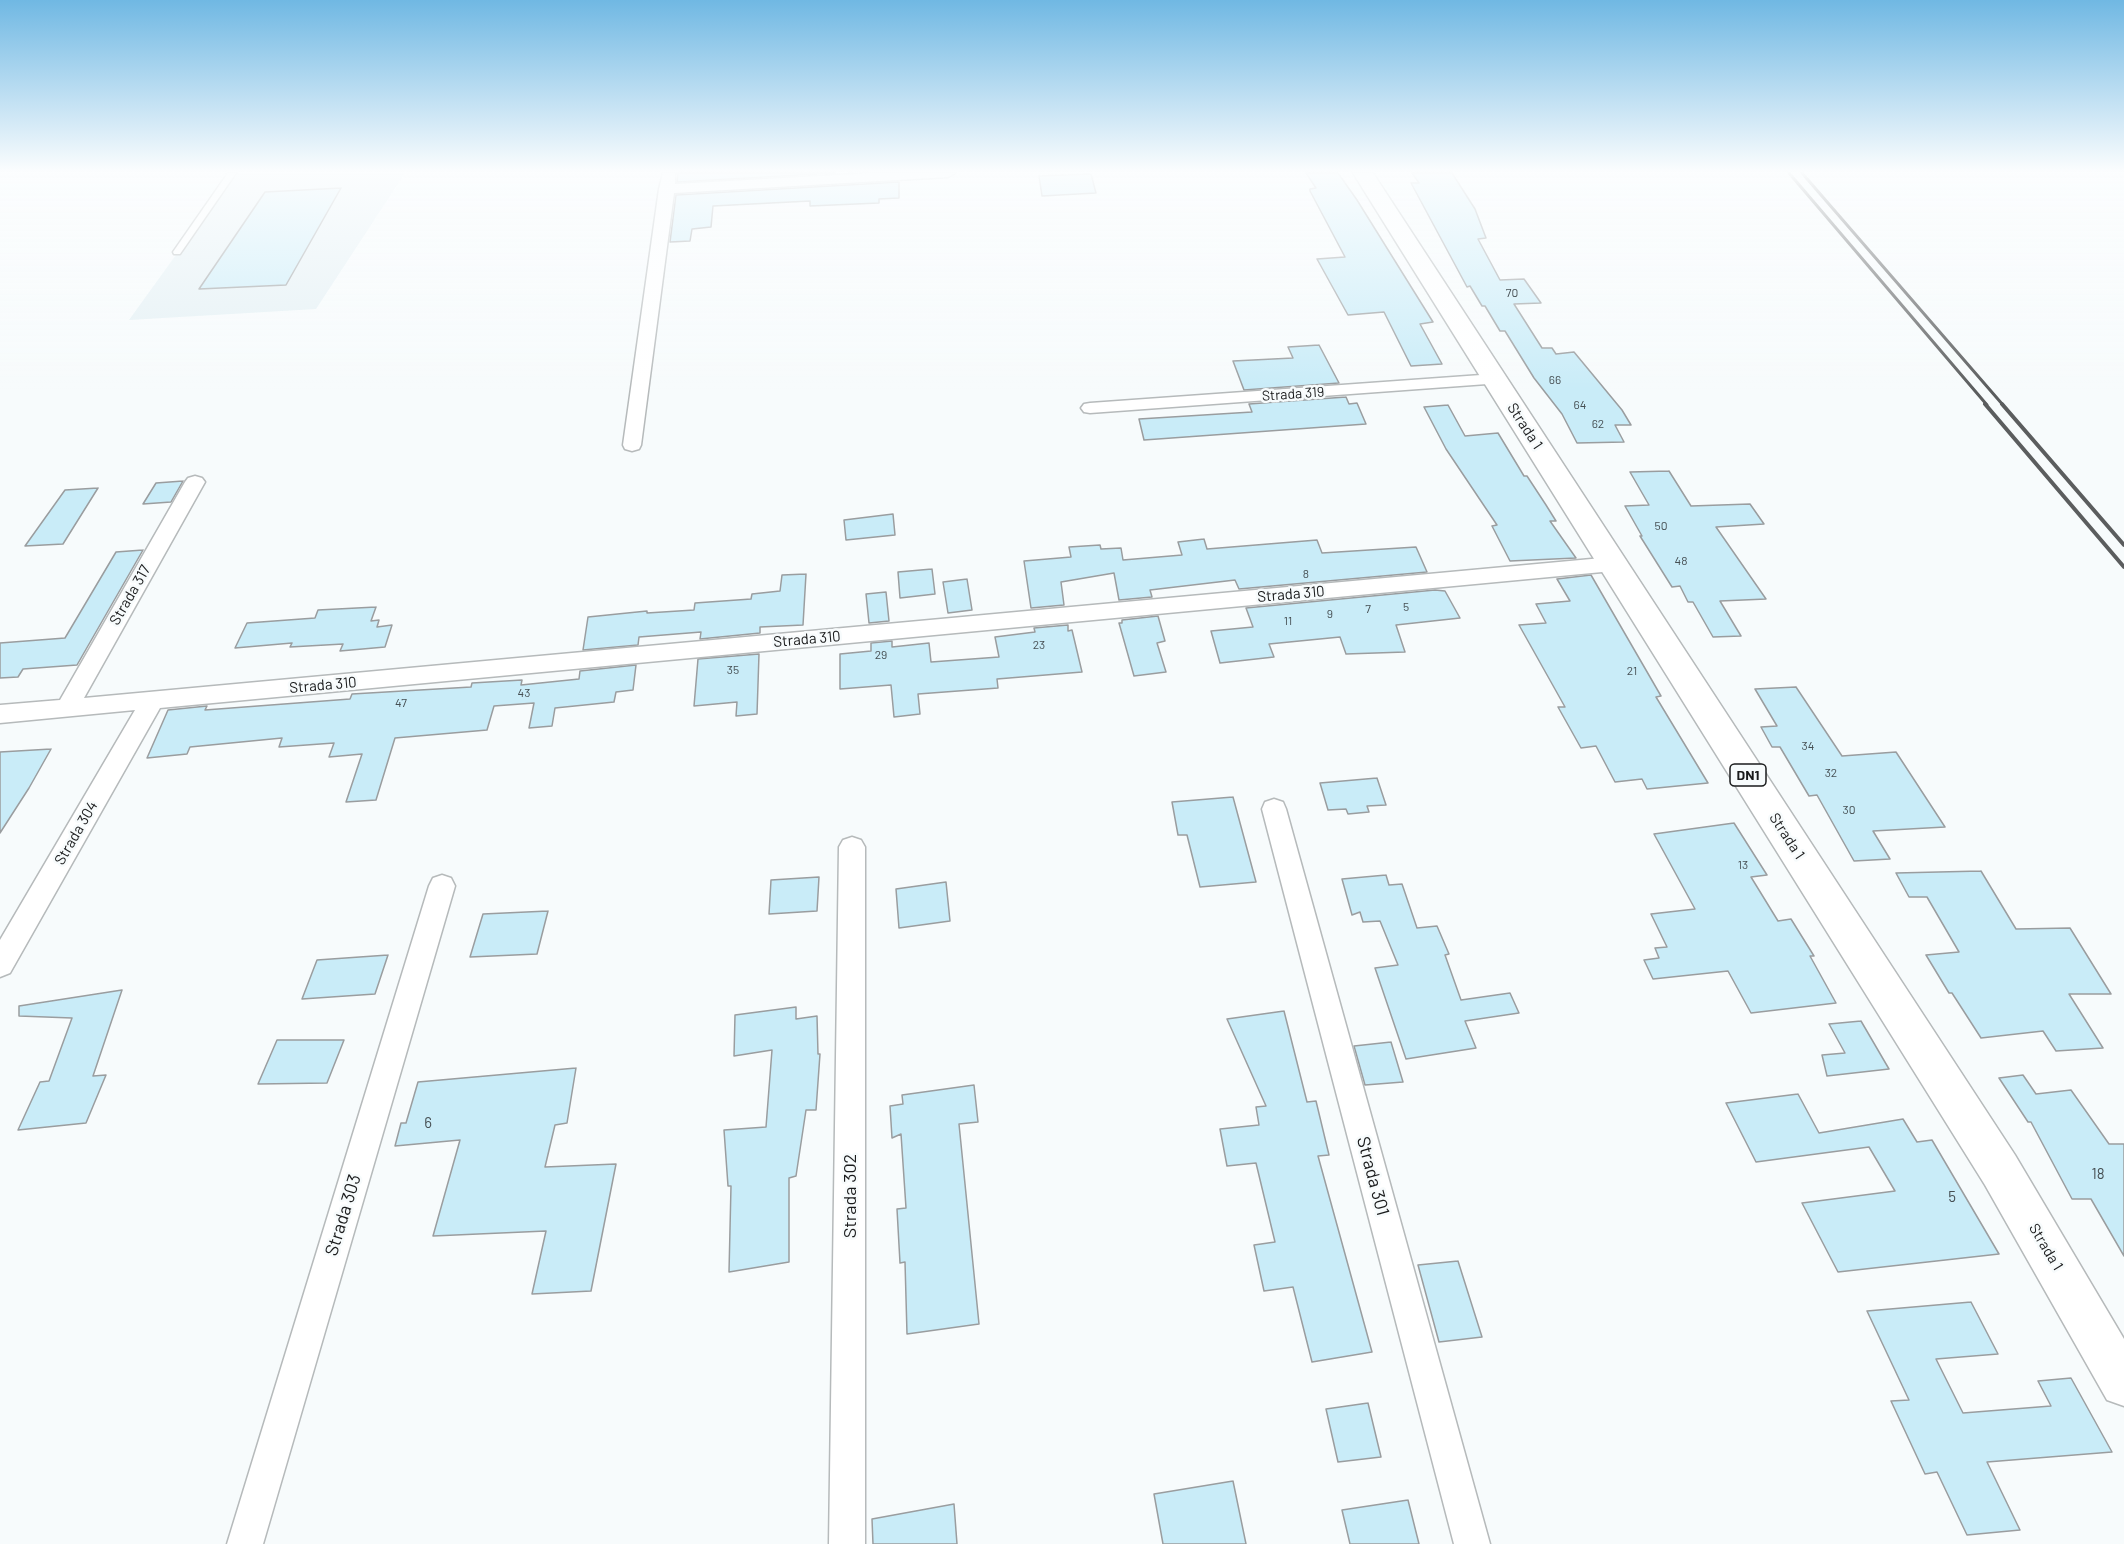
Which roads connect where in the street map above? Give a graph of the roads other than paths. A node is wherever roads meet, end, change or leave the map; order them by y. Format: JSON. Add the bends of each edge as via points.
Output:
{"nodes":[{"id":1,"x":182,"y":245,"type":"edge"},
{"id":2,"x":659,"y":245,"type":"edge"},
{"id":3,"x":1409,"y":245,"type":"edge"},
{"id":4,"x":177,"y":252,"type":"dead end"},
{"id":5,"x":1495,"y":379,"type":"junction"},
{"id":6,"x":1090,"y":408,"type":"dead end"},
{"id":7,"x":632,"y":444,"type":"dead end"},
{"id":8,"x":195,"y":482,"type":"dead end"},
{"id":9,"x":1613,"y":564,"type":"junction"},
{"id":10,"x":152,"y":701,"type":"junction"},
{"id":11,"x":66,"y":709,"type":"junction"},
{"id":12,"x":0,"y":714,"type":"edge"},
{"id":13,"x":1274,"y":809,"type":"dead end"},
{"id":14,"x":852,"y":847,"type":"dead end"},
{"id":15,"x":442,"y":886,"type":"dead end"},
{"id":16,"x":0,"y":965,"type":"edge"},
{"id":17,"x":2124,"y":1383,"type":"edge"},
{"id":18,"x":245,"y":1544,"type":"edge"},
{"id":19,"x":847,"y":1544,"type":"edge"},
{"id":20,"x":1472,"y":1544,"type":"edge"}],
"edges":[{"from":1,"to":4,"type":"lane"},
{"from":2,"to":7,"type":"street"},
{"from":3,"to":5,"type":"main road","name":"Strada 1","number":"DN1"},
{"from":5,"to":6,"type":"street","name":"Strada 319"},
{"from":5,"to":9,"type":"main road","name":"Strada 1","number":"DN1"},
{"from":8,"to":11,"type":"street","name":"Strada 317"},
{"from":9,"to":10,"type":"street","name":"Strada 310"},
{"from":9,"to":17,"type":"main road","name":"Strada 1","number":"DN1","via":[[2000,1170]]},
{"from":10,"to":11,"type":"street","name":"Strada 310"},
{"from":10,"to":16,"type":"street","name":"Strada 304"},
{"from":11,"to":12,"type":"street","name":"Strada 310"},
{"from":13,"to":20,"type":"street","name":"Strada 301"},
{"from":14,"to":19,"type":"street","name":"Strada 302"},
{"from":15,"to":18,"type":"street","name":"Strada 303"}]}
